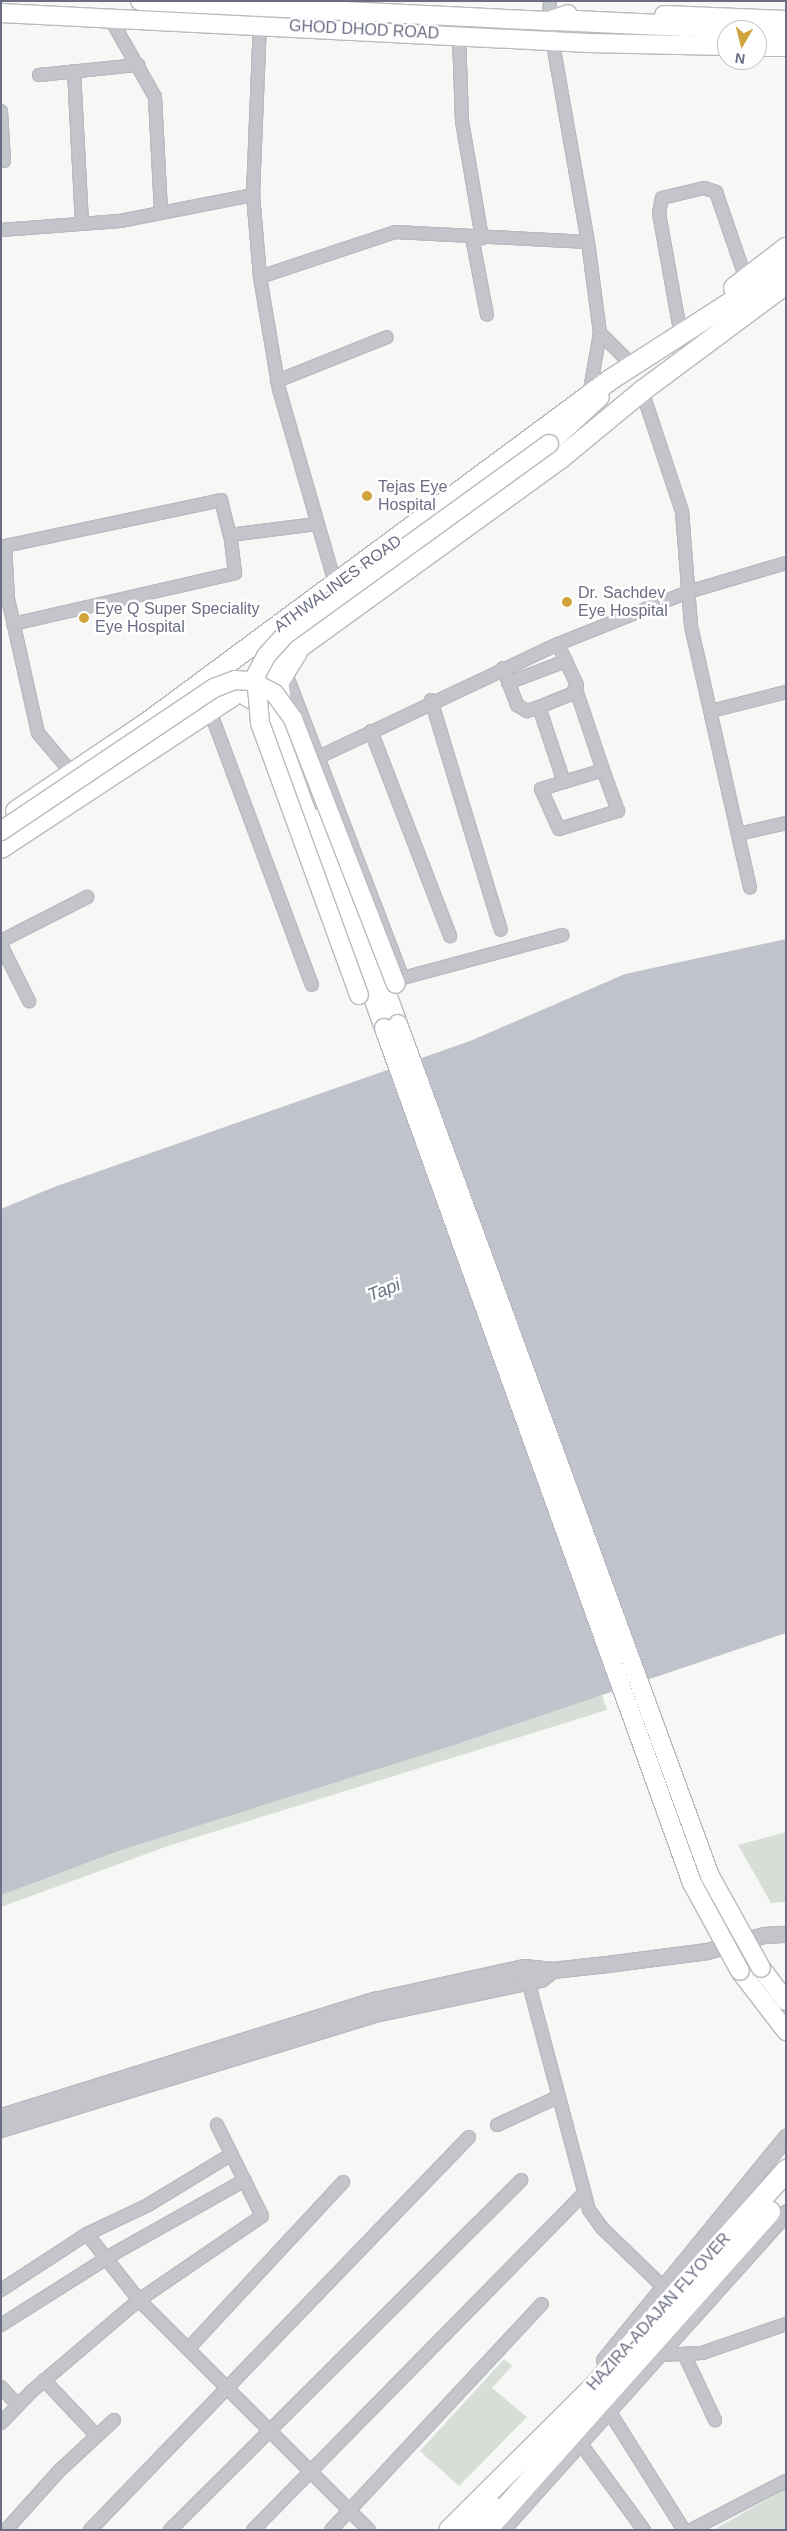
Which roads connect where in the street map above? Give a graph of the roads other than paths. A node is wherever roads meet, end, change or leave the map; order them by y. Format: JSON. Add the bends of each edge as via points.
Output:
{"nodes":[{"id":1,"x":140,"y":1,"type":"edge"},
{"id":2,"x":219,"y":3,"type":"edge"},
{"id":3,"x":391,"y":8,"type":"edge"},
{"id":4,"x":1,"y":13,"type":"edge"},
{"id":5,"x":260,"y":16,"type":"junction"},
{"id":6,"x":556,"y":16,"type":"edge"},
{"id":7,"x":110,"y":18,"type":"junction"},
{"id":8,"x":786,"y":20,"type":"edge"},
{"id":9,"x":786,"y":31,"type":"edge"},
{"id":10,"x":459,"y":35,"type":"junction"},
{"id":11,"x":552,"y":40,"type":"junction"},
{"id":12,"x":717,"y":46,"type":"edge"},
{"id":13,"x":767,"y":47,"type":"edge"},
{"id":14,"x":786,"y":47,"type":"edge"},
{"id":15,"x":138,"y":65,"type":"junction"},
{"id":16,"x":74,"y":71,"type":"junction"},
{"id":17,"x":40,"y":74,"type":"dead end"},
{"id":18,"x":1,"y":111,"type":"edge"},
{"id":19,"x":4,"y":161,"type":"dead end"},
{"id":20,"x":252,"y":195,"type":"junction"},
{"id":21,"x":161,"y":213,"type":"junction"},
{"id":22,"x":82,"y":223,"type":"junction"},
{"id":23,"x":1,"y":230,"type":"edge"},
{"id":24,"x":477,"y":237,"type":"junction"},
{"id":25,"x":588,"y":242,"type":"junction"},
{"id":26,"x":786,"y":248,"type":"edge"},
{"id":27,"x":786,"y":267,"type":"edge"},
{"id":28,"x":260,"y":277,"type":"junction"},
{"id":29,"x":786,"y":284,"type":"edge"},
{"id":30,"x":746,"y":295,"type":"junction"},
{"id":31,"x":786,"y":300,"type":"edge"},
{"id":32,"x":487,"y":315,"type":"dead end"},
{"id":33,"x":680,"y":330,"type":"junction"},
{"id":34,"x":600,"y":333,"type":"junction"},
{"id":35,"x":386,"y":337,"type":"dead end"},
{"id":36,"x":640,"y":362,"type":"junction"},
{"id":37,"x":678,"y":364,"type":"junction"},
{"id":38,"x":615,"y":377,"type":"junction"},
{"id":39,"x":277,"y":381,"type":"junction"},
{"id":40,"x":642,"y":391,"type":"junction"},
{"id":41,"x":589,"y":396,"type":"junction"},
{"id":42,"x":316,"y":524,"type":"junction"},
{"id":43,"x":230,"y":535,"type":"junction"},
{"id":44,"x":786,"y":563,"type":"edge"},
{"id":45,"x":334,"y":586,"type":"junction"},
{"id":46,"x":688,"y":592,"type":"junction"},
{"id":47,"x":5,"y":600,"type":"edge"},
{"id":48,"x":351,"y":610,"type":"junction"},
{"id":49,"x":14,"y":624,"type":"junction"},
{"id":50,"x":558,"y":644,"type":"junction"},
{"id":51,"x":566,"y":661,"type":"junction"},
{"id":52,"x":282,"y":665,"type":"junction"},
{"id":53,"x":503,"y":668,"type":"junction"},
{"id":54,"x":508,"y":683,"type":"junction"},
{"id":55,"x":576,"y":690,"type":"junction"},
{"id":56,"x":786,"y":692,"type":"edge"},
{"id":57,"x":228,"y":699,"type":"junction"},
{"id":58,"x":431,"y":700,"type":"junction"},
{"id":59,"x":540,"y":707,"type":"junction"},
{"id":60,"x":210,"y":710,"type":"junction"},
{"id":61,"x":711,"y":712,"type":"junction"},
{"id":62,"x":371,"y":731,"type":"junction"},
{"id":63,"x":116,"y":743,"type":"junction"},
{"id":64,"x":321,"y":756,"type":"junction"},
{"id":65,"x":130,"y":764,"type":"junction"},
{"id":66,"x":604,"y":770,"type":"junction"},
{"id":67,"x":71,"y":772,"type":"junction"},
{"id":68,"x":564,"y":782,"type":"junction"},
{"id":69,"x":1,"y":822,"type":"edge"},
{"id":70,"x":786,"y":823,"type":"edge"},
{"id":71,"x":1,"y":831,"type":"edge"},
{"id":72,"x":738,"y":834,"type":"junction"},
{"id":73,"x":1,"y":848,"type":"edge"},
{"id":74,"x":750,"y":887,"type":"dead end"},
{"id":75,"x":88,"y":898,"type":"dead end"},
{"id":76,"x":501,"y":930,"type":"dead end"},
{"id":77,"x":562,"y":935,"type":"dead end"},
{"id":78,"x":450,"y":936,"type":"dead end"},
{"id":79,"x":1,"y":941,"type":"edge"},
{"id":80,"x":1,"y":945,"type":"edge"},
{"id":81,"x":312,"y":985,"type":"dead end"},
{"id":82,"x":29,"y":1001,"type":"dead end"},
{"id":83,"x":390,"y":1024,"type":"junction"},
{"id":84,"x":786,"y":1934,"type":"edge"},
{"id":85,"x":524,"y":1967,"type":"junction"},
{"id":86,"x":552,"y":1970,"type":"junction"},
{"id":87,"x":528,"y":1982,"type":"junction"},
{"id":88,"x":786,"y":2001,"type":"edge"},
{"id":89,"x":786,"y":2031,"type":"edge"},
{"id":90,"x":558,"y":2097,"type":"junction"},
{"id":91,"x":82,"y":2098,"type":"junction"},
{"id":92,"x":1,"y":2116,"type":"edge"},
{"id":93,"x":217,"y":2125,"type":"dead end"},
{"id":94,"x":497,"y":2125,"type":"dead end"},
{"id":95,"x":1,"y":2129,"type":"edge"},
{"id":96,"x":469,"y":2137,"type":"dead end"},
{"id":97,"x":786,"y":2137,"type":"edge"},
{"id":98,"x":232,"y":2154,"type":"junction"},
{"id":99,"x":786,"y":2170,"type":"edge"},
{"id":100,"x":245,"y":2180,"type":"junction"},
{"id":101,"x":521,"y":2180,"type":"dead end"},
{"id":102,"x":343,"y":2182,"type":"dead end"},
{"id":103,"x":786,"y":2192,"type":"edge"},
{"id":104,"x":584,"y":2193,"type":"junction"},
{"id":105,"x":786,"y":2212,"type":"edge"},
{"id":106,"x":87,"y":2234,"type":"junction"},
{"id":107,"x":107,"y":2258,"type":"junction"},
{"id":108,"x":663,"y":2287,"type":"junction"},
{"id":109,"x":1,"y":2290,"type":"edge"},
{"id":110,"x":139,"y":2300,"type":"junction"},
{"id":111,"x":542,"y":2304,"type":"dead end"},
{"id":112,"x":786,"y":2324,"type":"edge"},
{"id":113,"x":1,"y":2325,"type":"edge"},
{"id":114,"x":188,"y":2349,"type":"junction"},
{"id":115,"x":660,"y":2355,"type":"junction"},
{"id":116,"x":684,"y":2356,"type":"junction"},
{"id":117,"x":44,"y":2380,"type":"junction"},
{"id":118,"x":1,"y":2387,"type":"edge"},
{"id":119,"x":227,"y":2387,"type":"junction"},
{"id":120,"x":602,"y":2400,"type":"junction"},
{"id":121,"x":18,"y":2405,"type":"junction"},
{"id":122,"x":114,"y":2420,"type":"dead end"},
{"id":123,"x":715,"y":2420,"type":"dead end"},
{"id":124,"x":1,"y":2423,"type":"edge"},
{"id":125,"x":270,"y":2431,"type":"junction"},
{"id":126,"x":97,"y":2436,"type":"junction"},
{"id":127,"x":581,"y":2444,"type":"junction"},
{"id":128,"x":528,"y":2450,"type":"junction"},
{"id":129,"x":548,"y":2462,"type":"junction"},
{"id":130,"x":310,"y":2471,"type":"junction"},
{"id":131,"x":786,"y":2480,"type":"edge"},
{"id":132,"x":350,"y":2510,"type":"junction"},
{"id":133,"x":6,"y":2530,"type":"edge"},
{"id":134,"x":90,"y":2530,"type":"edge"},
{"id":135,"x":170,"y":2530,"type":"edge"},
{"id":136,"x":253,"y":2530,"type":"edge"},
{"id":137,"x":331,"y":2530,"type":"edge"},
{"id":138,"x":369,"y":2530,"type":"edge"},
{"id":139,"x":436,"y":2530,"type":"edge"},
{"id":140,"x":448,"y":2530,"type":"edge"},
{"id":141,"x":458,"y":2530,"type":"edge"},
{"id":142,"x":471,"y":2530,"type":"edge"},
{"id":143,"x":485,"y":2530,"type":"edge"},
{"id":144,"x":501,"y":2530,"type":"edge"},
{"id":145,"x":644,"y":2530,"type":"edge"},
{"id":146,"x":684,"y":2530,"type":"edge"},
{"id":147,"x":692,"y":2530,"type":"edge"}],
"edges":[{"from":1,"to":2,"type":"main road"},
{"from":2,"to":5,"type":"main road"},
{"from":3,"to":5,"type":"main road"},
{"from":3,"to":6,"type":"main road"},
{"from":4,"to":7,"type":"main road","name":"GHOD DHOD ROAD"},
{"from":5,"to":7,"type":"main road","name":"GHOD DHOD ROAD"},
{"from":5,"to":10,"type":"main road","name":"GHOD DHOD ROAD"},
{"from":5,"to":20,"type":"street"},
{"from":6,"to":8,"type":"main road","via":[[583,12]]},
{"from":6,"to":9,"type":"main road"},
{"from":6,"to":11,"type":"street"},
{"from":7,"to":15,"type":"street"},
{"from":10,"to":11,"type":"main road","name":"GHOD DHOD ROAD"},
{"from":10,"to":24,"type":"street","via":[[462,121]]},
{"from":11,"to":12,"type":"main road","name":"GHOD DHOD ROAD"},
{"from":11,"to":25,"type":"street"},
{"from":13,"to":14,"type":"main road"},
{"from":15,"to":16,"type":"street"},
{"from":15,"to":21,"type":"street","via":[[158,107]]},
{"from":16,"to":17,"type":"street"},
{"from":16,"to":22,"type":"street"},
{"from":18,"to":19,"type":"street"},
{"from":20,"to":21,"type":"street"},
{"from":20,"to":28,"type":"street"},
{"from":21,"to":22,"type":"street"},
{"from":22,"to":23,"type":"street"},
{"from":24,"to":25,"type":"street"},
{"from":24,"to":28,"type":"street","via":[[389,233]]},
{"from":24,"to":32,"type":"street"},
{"from":25,"to":34,"type":"street"},
{"from":26,"to":30,"type":"main road"},
{"from":27,"to":30,"type":"main road"},
{"from":28,"to":39,"type":"street"},
{"from":29,"to":30,"type":"main road"},
{"from":30,"to":33,"type":"main road"},
{"from":30,"to":33,"type":"street","via":[[716,192],[704,188],[662,198],[659,213]]},
{"from":30,"to":36,"type":"main road"},
{"from":30,"to":37,"type":"main road","name":"ATHWALINES ROAD"},
{"from":31,"to":37,"type":"main road","via":[[714,348],[690,362]]},
{"from":33,"to":36,"type":"main road"},
{"from":34,"to":36,"type":"street"},
{"from":34,"to":41,"type":"street"},
{"from":35,"to":39,"type":"street"},
{"from":36,"to":38,"type":"main road","name":"ATHWALINES ROAD"},
{"from":37,"to":40,"type":"main road","name":"ATHWALINES ROAD"},
{"from":38,"to":41,"type":"main road","name":"ATHWALINES ROAD"},
{"from":38,"to":83,"type":"main road","bridge":true,"via":[[611,387],[549,444],[286,635],[266,656],[256,676],[260,723],[359,995]]},
{"from":39,"to":42,"type":"street"},
{"from":40,"to":46,"type":"street","via":[[682,511]]},
{"from":40,"to":48,"type":"main road","name":"ATHWALINES ROAD","via":[[561,458]]},
{"from":41,"to":45,"type":"main road","name":"ATHWALINES ROAD"},
{"from":42,"to":43,"type":"street"},
{"from":42,"to":45,"type":"street"},
{"from":43,"to":47,"type":"street","via":[[221,500],[4,546]]},
{"from":43,"to":49,"type":"street","via":[[235,573]]},
{"from":44,"to":46,"type":"street"},
{"from":45,"to":48,"type":"street"},
{"from":45,"to":63,"type":"main road","name":"ATHWALINES ROAD"},
{"from":46,"to":50,"type":"street"},
{"from":46,"to":61,"type":"street","via":[[691,626]]},
{"from":47,"to":49,"type":"street"},
{"from":48,"to":52,"type":"main road","name":"ATHWALINES ROAD"},
{"from":49,"to":67,"type":"street","via":[[38,733]]},
{"from":50,"to":51,"type":"street"},
{"from":50,"to":53,"type":"street"},
{"from":51,"to":54,"type":"street"},
{"from":51,"to":55,"type":"street","via":[[576,680]]},
{"from":52,"to":57,"type":"main road","name":"ATHWALINES ROAD"},
{"from":52,"to":64,"type":"street"},
{"from":52,"to":83,"type":"main road","via":[[280,699]]},
{"from":53,"to":54,"type":"street"},
{"from":53,"to":58,"type":"street"},
{"from":54,"to":59,"type":"street","via":[[521,709]]},
{"from":55,"to":59,"type":"street"},
{"from":55,"to":66,"type":"street"},
{"from":56,"to":61,"type":"street"},
{"from":57,"to":60,"type":"main road","name":"ATHWALINES ROAD"},
{"from":57,"to":83,"type":"main road","via":[[255,698],[271,715]]},
{"from":58,"to":62,"type":"street"},
{"from":58,"to":76,"type":"street"},
{"from":59,"to":68,"type":"street"},
{"from":60,"to":65,"type":"main road","name":"ATHWALINES ROAD"},
{"from":60,"to":81,"type":"street"},
{"from":61,"to":72,"type":"street"},
{"from":62,"to":64,"type":"street"},
{"from":62,"to":78,"type":"street"},
{"from":63,"to":65,"type":"main road"},
{"from":63,"to":67,"type":"main road","name":"ATHWALINES ROAD"},
{"from":64,"to":77,"type":"street","via":[[403,978]]},
{"from":65,"to":73,"type":"main road","name":"ATHWALINES ROAD"},
{"from":66,"to":68,"type":"street"},
{"from":66,"to":68,"type":"street","via":[[618,811],[564,829],[555,825],[541,788]]},
{"from":67,"to":69,"type":"main road","name":"ATHWALINES ROAD"},
{"from":70,"to":72,"type":"street"},
{"from":71,"to":83,"type":"main road","bridge":true,"via":[[214,688],[235,680],[250,681],[275,694],[293,718],[396,984]]},
{"from":72,"to":74,"type":"street"},
{"from":75,"to":79,"type":"street"},
{"from":80,"to":82,"type":"street"},
{"from":83,"to":88,"type":"main road","bridge":true,"via":[[710,1876],[761,1968]]},
{"from":83,"to":89,"type":"main road","bridge":true,"via":[[692,1883],[740,1971]]},
{"from":84,"to":86,"type":"street","via":[[764,1935],[707,1951]]},
{"from":85,"to":86,"type":"street"},
{"from":85,"to":87,"type":"street"},
{"from":85,"to":91,"type":"street","via":[[374,2000]]},
{"from":86,"to":87,"type":"street","via":[[541,1979]]},
{"from":87,"to":90,"type":"street"},
{"from":87,"to":91,"type":"street","via":[[379,2013]]},
{"from":90,"to":94,"type":"street"},
{"from":90,"to":104,"type":"street"},
{"from":91,"to":92,"type":"street"},
{"from":91,"to":95,"type":"street"},
{"from":93,"to":98,"type":"street"},
{"from":96,"to":119,"type":"street"},
{"from":97,"to":108,"type":"street"},
{"from":98,"to":100,"type":"street"},
{"from":98,"to":106,"type":"street","via":[[148,2205]]},
{"from":99,"to":120,"type":"highway","name":"HAZIRA-ADAJAN FLYOVER"},
{"from":100,"to":107,"type":"street"},
{"from":100,"to":110,"type":"street","via":[[262,2216]]},
{"from":101,"to":125,"type":"street"},
{"from":102,"to":114,"type":"street"},
{"from":103,"to":120,"type":"highway","name":"HAZIRA-ADAJAN FLYOVER"},
{"from":104,"to":108,"type":"street","via":[[595,2220]]},
{"from":104,"to":130,"type":"street"},
{"from":105,"to":115,"type":"street"},
{"from":106,"to":107,"type":"street"},
{"from":106,"to":109,"type":"street"},
{"from":107,"to":110,"type":"street"},
{"from":107,"to":113,"type":"street"},
{"from":108,"to":139,"type":"street","via":[[583,2386]]},
{"from":110,"to":114,"type":"street"},
{"from":110,"to":117,"type":"street"},
{"from":111,"to":132,"type":"street"},
{"from":112,"to":116,"type":"street"},
{"from":114,"to":119,"type":"street"},
{"from":115,"to":116,"type":"street"},
{"from":115,"to":120,"type":"street"},
{"from":116,"to":123,"type":"street"},
{"from":117,"to":121,"type":"street"},
{"from":117,"to":126,"type":"street"},
{"from":118,"to":121,"type":"street"},
{"from":119,"to":125,"type":"street"},
{"from":119,"to":134,"type":"street"},
{"from":120,"to":127,"type":"street"},
{"from":120,"to":128,"type":"highway","name":"HAZIRA-ADAJAN FLYOVER"},
{"from":120,"to":129,"type":"highway","name":"HAZIRA-ADAJAN FLYOVER"},
{"from":120,"to":146,"type":"street"},
{"from":121,"to":124,"type":"street"},
{"from":122,"to":126,"type":"street"},
{"from":125,"to":130,"type":"street"},
{"from":125,"to":135,"type":"street"},
{"from":126,"to":133,"type":"street"},
{"from":127,"to":144,"type":"street"},
{"from":127,"to":145,"type":"street"},
{"from":128,"to":140,"type":"highway","name":"HAZIRA-ADAJAN FLYOVER"},
{"from":128,"to":141,"type":"main road","via":[[519,2467]]},
{"from":129,"to":142,"type":"main road","via":[[526,2473]]},
{"from":129,"to":143,"type":"highway","name":"HAZIRA-ADAJAN FLYOVER"},
{"from":130,"to":132,"type":"street"},
{"from":130,"to":136,"type":"street"},
{"from":131,"to":147,"type":"street"},
{"from":132,"to":137,"type":"street"},
{"from":132,"to":138,"type":"street"}]}
